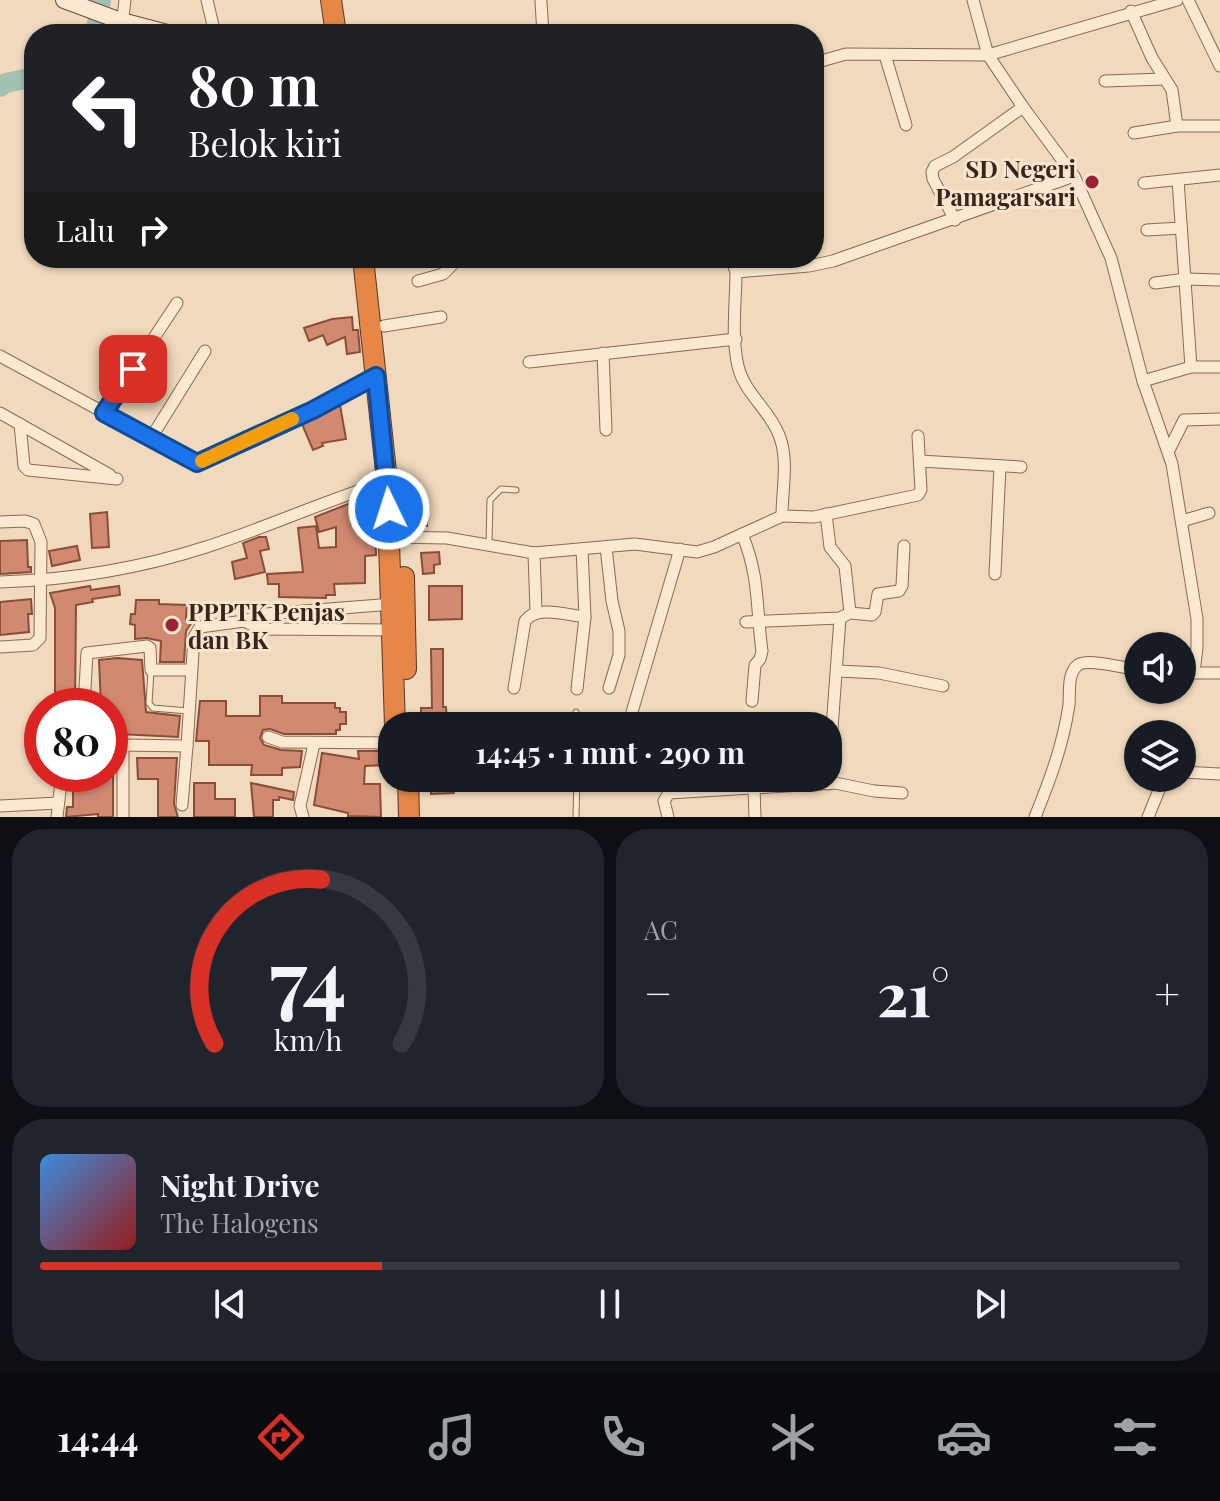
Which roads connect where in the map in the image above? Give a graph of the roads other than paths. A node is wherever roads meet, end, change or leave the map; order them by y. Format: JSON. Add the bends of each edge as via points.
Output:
{"nodes":[{"id":1,"x":64,"y":0,"type":"edge"},
{"id":2,"x":125,"y":0,"type":"edge"},
{"id":3,"x":207,"y":0,"type":"edge"},
{"id":4,"x":331,"y":0,"type":"edge"},
{"id":5,"x":344,"y":0,"type":"edge"},
{"id":6,"x":973,"y":0,"type":"edge"},
{"id":7,"x":1177,"y":0,"type":"edge"},
{"id":8,"x":1188,"y":0,"type":"edge"},
{"id":9,"x":541,"y":2,"type":"dead end"},
{"id":10,"x":1137,"y":7,"type":"edge"},
{"id":11,"x":118,"y":24,"type":"edge"},
{"id":12,"x":120,"y":24,"type":"edge"},
{"id":13,"x":213,"y":24,"type":"edge"},
{"id":14,"x":335,"y":24,"type":"edge"},
{"id":15,"x":347,"y":24,"type":"edge"},
{"id":16,"x":542,"y":24,"type":"edge"},
{"id":17,"x":885,"y":55,"type":"junction"},
{"id":18,"x":988,"y":55,"type":"junction"},
{"id":19,"x":824,"y":60,"type":"edge"},
{"id":20,"x":1220,"y":66,"type":"edge"},
{"id":21,"x":1164,"y":79,"type":"junction"},
{"id":22,"x":1105,"y":81,"type":"dead end"},
{"id":23,"x":1023,"y":107,"type":"junction"},
{"id":24,"x":906,"y":125,"type":"dead end"},
{"id":25,"x":1177,"y":126,"type":"junction"},
{"id":26,"x":1220,"y":126,"type":"edge"},
{"id":27,"x":1134,"y":133,"type":"dead end"},
{"id":28,"x":1220,"y":175,"type":"edge"},
{"id":29,"x":1074,"y":176,"type":"junction"},
{"id":30,"x":1178,"y":180,"type":"junction"},
{"id":31,"x":1144,"y":183,"type":"dead end"},
{"id":32,"x":955,"y":220,"type":"junction"},
{"id":33,"x":1181,"y":228,"type":"junction"},
{"id":34,"x":1147,"y":230,"type":"dead end"},
{"id":35,"x":824,"y":263,"type":"edge"},
{"id":36,"x":367,"y":268,"type":"edge"},
{"id":37,"x":375,"y":268,"type":"edge"},
{"id":38,"x":449,"y":268,"type":"edge"},
{"id":39,"x":735,"y":268,"type":"edge"},
{"id":40,"x":785,"y":268,"type":"edge"},
{"id":41,"x":736,"y":272,"type":"junction"},
{"id":42,"x":1186,"y":279,"type":"junction"},
{"id":43,"x":1220,"y":280,"type":"edge"},
{"id":44,"x":418,"y":281,"type":"dead end"},
{"id":45,"x":373,"y":282,"type":"junction"},
{"id":46,"x":1155,"y":283,"type":"dead end"},
{"id":47,"x":177,"y":303,"type":"dead end"},
{"id":48,"x":441,"y":317,"type":"dead end"},
{"id":49,"x":384,"y":326,"type":"junction"},
{"id":50,"x":736,"y":339,"type":"junction"},
{"id":51,"x":205,"y":351,"type":"dead end"},
{"id":52,"x":603,"y":353,"type":"junction"},
{"id":53,"x":0,"y":356,"type":"edge"},
{"id":54,"x":529,"y":362,"type":"dead end"},
{"id":55,"x":1191,"y":367,"type":"junction"},
{"id":56,"x":1220,"y":367,"type":"edge"},
{"id":57,"x":376,"y":376,"type":"junction"},
{"id":58,"x":1143,"y":381,"type":"junction"},
{"id":59,"x":0,"y":413,"type":"edge"},
{"id":60,"x":104,"y":413,"type":"junction"},
{"id":61,"x":1220,"y":419,"type":"edge"},
{"id":62,"x":20,"y":424,"type":"junction"},
{"id":63,"x":606,"y":430,"type":"dead end"},
{"id":64,"x":918,"y":436,"type":"dead end"},
{"id":65,"x":151,"y":438,"type":"junction"},
{"id":66,"x":1169,"y":450,"type":"junction"},
{"id":67,"x":920,"y":461,"type":"junction"},
{"id":68,"x":1000,"y":466,"type":"junction"},
{"id":69,"x":1021,"y":467,"type":"dead end"},
{"id":70,"x":392,"y":480,"type":"junction"},
{"id":71,"x":516,"y":490,"type":"dead end"},
{"id":72,"x":1209,"y":513,"type":"dead end"},
{"id":73,"x":826,"y":514,"type":"junction"},
{"id":74,"x":782,"y":516,"type":"junction"},
{"id":75,"x":1182,"y":521,"type":"junction"},
{"id":76,"x":0,"y":522,"type":"edge"},
{"id":77,"x":742,"y":534,"type":"junction"},
{"id":78,"x":397,"y":538,"type":"junction"},
{"id":79,"x":489,"y":544,"type":"junction"},
{"id":80,"x":904,"y":546,"type":"dead end"},
{"id":81,"x":606,"y":547,"type":"junction"},
{"id":82,"x":582,"y":549,"type":"junction"},
{"id":83,"x":680,"y":549,"type":"junction"},
{"id":84,"x":534,"y":553,"type":"junction"},
{"id":85,"x":995,"y":574,"type":"dead end"},
{"id":86,"x":40,"y":581,"type":"junction"},
{"id":87,"x":0,"y":582,"type":"edge"},
{"id":88,"x":397,"y":603,"type":"junction"},
{"id":89,"x":536,"y":611,"type":"junction"},
{"id":90,"x":287,"y":614,"type":"junction"},
{"id":91,"x":845,"y":616,"type":"junction"},
{"id":92,"x":585,"y":617,"type":"junction"},
{"id":93,"x":244,"y":621,"type":"junction"},
{"id":94,"x":759,"y":621,"type":"junction"},
{"id":95,"x":746,"y":622,"type":"dead end"},
{"id":96,"x":398,"y":629,"type":"junction"},
{"id":97,"x":285,"y":630,"type":"junction"},
{"id":98,"x":0,"y":647,"type":"edge"},
{"id":99,"x":1196,"y":651,"type":"edge"},
{"id":100,"x":1124,"y":668,"type":"edge"},
{"id":101,"x":151,"y":670,"type":"junction"},
{"id":102,"x":191,"y":670,"type":"junction"},
{"id":103,"x":838,"y":671,"type":"junction"},
{"id":104,"x":1196,"y":673,"type":"edge"},
{"id":105,"x":1220,"y":673,"type":"edge"},
{"id":106,"x":943,"y":686,"type":"dead end"},
{"id":107,"x":85,"y":688,"type":"edge"},
{"id":108,"x":514,"y":688,"type":"dead end"},
{"id":109,"x":609,"y":688,"type":"dead end"},
{"id":110,"x":577,"y":689,"type":"dead end"},
{"id":111,"x":752,"y":701,"type":"dead end"},
{"id":112,"x":189,"y":711,"type":"junction"},
{"id":113,"x":395,"y":712,"type":"edge"},
{"id":114,"x":406,"y":712,"type":"edge"},
{"id":115,"x":632,"y":712,"type":"dead end"},
{"id":116,"x":834,"y":712,"type":"edge"},
{"id":117,"x":268,"y":737,"type":"dead end"},
{"id":118,"x":378,"y":743,"type":"edge"},
{"id":119,"x":314,"y":744,"type":"junction"},
{"id":120,"x":128,"y":745,"type":"edge"},
{"id":121,"x":187,"y":746,"type":"junction"},
{"id":122,"x":1196,"y":773,"type":"edge"},
{"id":123,"x":1220,"y":774,"type":"edge"},
{"id":124,"x":842,"y":783,"type":"edge"},
{"id":125,"x":60,"y":792,"type":"edge"},
{"id":126,"x":123,"y":792,"type":"edge"},
{"id":127,"x":395,"y":792,"type":"edge"},
{"id":128,"x":408,"y":792,"type":"edge"},
{"id":129,"x":577,"y":792,"type":"edge"},
{"id":130,"x":686,"y":792,"type":"edge"},
{"id":131,"x":754,"y":792,"type":"edge"},
{"id":132,"x":1158,"y":792,"type":"edge"},
{"id":133,"x":902,"y":793,"type":"dead end"},
{"id":134,"x":58,"y":803,"type":"junction"},
{"id":135,"x":182,"y":805,"type":"dead end"},
{"id":136,"x":0,"y":806,"type":"edge"},
{"id":137,"x":57,"y":817,"type":"edge"},
{"id":138,"x":123,"y":817,"type":"edge"},
{"id":139,"x":303,"y":817,"type":"edge"},
{"id":140,"x":395,"y":817,"type":"edge"},
{"id":141,"x":409,"y":817,"type":"edge"},
{"id":142,"x":576,"y":817,"type":"edge"},
{"id":143,"x":668,"y":817,"type":"edge"},
{"id":144,"x":755,"y":817,"type":"edge"},
{"id":145,"x":1035,"y":817,"type":"edge"},
{"id":146,"x":1148,"y":817,"type":"edge"}],
"edges":[{"from":1,"to":11,"type":"main road"},
{"from":2,"to":12,"type":"street"},
{"from":3,"to":13,"type":"street"},
{"from":4,"to":14,"type":"highway"},
{"from":5,"to":15,"type":"highway"},
{"from":6,"to":18,"type":"street"},
{"from":7,"to":10,"type":"street"},
{"from":8,"to":20,"type":"street"},
{"from":9,"to":16,"type":"street"},
{"from":10,"to":18,"type":"street"},
{"from":10,"to":21,"type":"street"},
{"from":17,"to":18,"type":"street"},
{"from":17,"to":19,"type":"street","via":[[846,54]]},
{"from":17,"to":24,"type":"street"},
{"from":18,"to":23,"type":"street"},
{"from":21,"to":22,"type":"street"},
{"from":21,"to":25,"type":"street","via":[[1172,90]]},
{"from":23,"to":29,"type":"street"},
{"from":23,"to":32,"type":"street","via":[[935,166],[933,179]]},
{"from":25,"to":26,"type":"street"},
{"from":25,"to":27,"type":"street"},
{"from":28,"to":30,"type":"street"},
{"from":29,"to":32,"type":"street"},
{"from":29,"to":58,"type":"street","via":[[1111,258]]},
{"from":30,"to":31,"type":"street"},
{"from":30,"to":33,"type":"street"},
{"from":32,"to":35,"type":"street"},
{"from":33,"to":34,"type":"street"},
{"from":33,"to":42,"type":"street"},
{"from":36,"to":45,"type":"highway"},
{"from":37,"to":45,"type":"highway"},
{"from":38,"to":44,"type":"street"},
{"from":39,"to":41,"type":"street"},
{"from":40,"to":41,"type":"street"},
{"from":41,"to":50,"type":"street"},
{"from":42,"to":43,"type":"street"},
{"from":42,"to":46,"type":"street"},
{"from":42,"to":55,"type":"street"},
{"from":45,"to":49,"type":"highway"},
{"from":45,"to":57,"type":"highway"},
{"from":47,"to":60,"type":"street"},
{"from":48,"to":49,"type":"street"},
{"from":49,"to":70,"type":"highway"},
{"from":50,"to":52,"type":"street"},
{"from":50,"to":74,"type":"street","via":[[746,386],[766,410],[782,444]]},
{"from":51,"to":65,"type":"street"},
{"from":52,"to":54,"type":"street"},
{"from":52,"to":63,"type":"street"},
{"from":53,"to":60,"type":"street"},
{"from":55,"to":56,"type":"street"},
{"from":55,"to":58,"type":"street"},
{"from":57,"to":65,"type":"street","via":[[197,463]]},
{"from":57,"to":70,"type":"highway"},
{"from":58,"to":66,"type":"street"},
{"from":59,"to":62,"type":"street"},
{"from":60,"to":65,"type":"street"},
{"from":61,"to":66,"type":"street","via":[[1184,420]]},
{"from":62,"to":62,"type":"street","via":[[28,470],[117,479]]},
{"from":64,"to":67,"type":"street"},
{"from":66,"to":75,"type":"street"},
{"from":67,"to":68,"type":"street"},
{"from":67,"to":73,"type":"street","via":[[918,495]]},
{"from":68,"to":69,"type":"street"},
{"from":68,"to":85,"type":"street"},
{"from":70,"to":78,"type":"highway"},
{"from":70,"to":86,"type":"street","via":[[204,548]]},
{"from":71,"to":79,"type":"lane","via":[[501,489],[490,500]]},
{"from":72,"to":75,"type":"street"},
{"from":73,"to":74,"type":"street"},
{"from":73,"to":91,"type":"street","via":[[830,547],[845,566]]},
{"from":74,"to":77,"type":"street"},
{"from":75,"to":99,"type":"street","via":[[1197,619]]},
{"from":76,"to":86,"type":"street","via":[[34,524],[41,542]]},
{"from":77,"to":83,"type":"street","via":[[705,551]]},
{"from":77,"to":94,"type":"street","via":[[752,559]]},
{"from":78,"to":79,"type":"street"},
{"from":78,"to":88,"type":"highway"},
{"from":79,"to":84,"type":"street"},
{"from":80,"to":91,"type":"street","via":[[899,591],[878,594],[872,615]]},
{"from":81,"to":82,"type":"street"},
{"from":81,"to":83,"type":"street"},
{"from":81,"to":109,"type":"street","via":[[619,631],[619,655]]},
{"from":82,"to":84,"type":"street"},
{"from":82,"to":92,"type":"street"},
{"from":83,"to":115,"type":"street"},
{"from":84,"to":89,"type":"street"},
{"from":86,"to":87,"type":"street"},
{"from":86,"to":98,"type":"street","via":[[38,641]]},
{"from":88,"to":90,"type":"street"},
{"from":88,"to":96,"type":"highway"},
{"from":89,"to":92,"type":"street"},
{"from":89,"to":108,"type":"street","via":[[525,621]]},
{"from":90,"to":93,"type":"street"},
{"from":90,"to":97,"type":"street"},
{"from":91,"to":94,"type":"street"},
{"from":91,"to":103,"type":"street"},
{"from":92,"to":110,"type":"street"},
{"from":93,"to":97,"type":"street","via":[[261,629]]},
{"from":93,"to":102,"type":"street","via":[[200,627]]},
{"from":94,"to":95,"type":"street"},
{"from":94,"to":111,"type":"street","via":[[762,651],[755,665]]},
{"from":96,"to":97,"type":"street"},
{"from":96,"to":113,"type":"highway"},
{"from":96,"to":114,"type":"highway"},
{"from":100,"to":145,"type":"street","via":[[1084,661],[1074,666],[1060,751]]},
{"from":101,"to":102,"type":"street"},
{"from":101,"to":107,"type":"street","via":[[147,646],[87,653]]},
{"from":101,"to":112,"type":"lane","via":[[153,708]]},
{"from":102,"to":112,"type":"street"},
{"from":103,"to":106,"type":"street"},
{"from":103,"to":116,"type":"street"},
{"from":104,"to":105,"type":"street"},
{"from":112,"to":121,"type":"street"},
{"from":117,"to":119,"type":"street"},
{"from":118,"to":119,"type":"street"},
{"from":119,"to":139,"type":"street","via":[[300,806]]},
{"from":120,"to":121,"type":"street"},
{"from":121,"to":135,"type":"street"},
{"from":122,"to":123,"type":"street"},
{"from":124,"to":133,"type":"street"},
{"from":125,"to":134,"type":"street"},
{"from":126,"to":138,"type":"street"},
{"from":127,"to":140,"type":"highway"},
{"from":128,"to":141,"type":"highway"},
{"from":129,"to":142,"type":"lane"},
{"from":130,"to":143,"type":"street","via":[[665,796]]},
{"from":131,"to":144,"type":"street"},
{"from":132,"to":146,"type":"street"},
{"from":134,"to":136,"type":"street"},
{"from":134,"to":137,"type":"street"}]}
